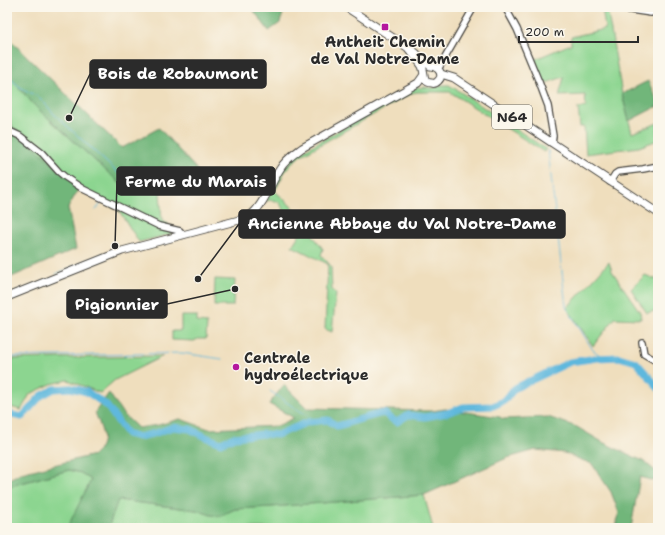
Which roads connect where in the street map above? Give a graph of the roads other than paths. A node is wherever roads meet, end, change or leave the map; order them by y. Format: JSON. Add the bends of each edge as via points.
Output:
{"nodes":[{"id":1,"x":346,"y":7,"type":"edge"},
{"id":2,"x":474,"y":7,"type":"edge"},
{"id":3,"x":505,"y":7,"type":"edge"},
{"id":4,"x":610,"y":7,"type":"edge"},
{"id":5,"x":656,"y":10,"type":"edge"},
{"id":6,"x":426,"y":74,"type":"junction"},
{"id":7,"x":439,"y":74,"type":"junction"},
{"id":8,"x":7,"y":130,"type":"edge"},
{"id":9,"x":552,"y":143,"type":"junction"},
{"id":10,"x":658,"y":166,"type":"edge"},
{"id":11,"x":610,"y":182,"type":"junction"},
{"id":12,"x":658,"y":214,"type":"edge"},
{"id":13,"x":183,"y":235,"type":"junction"},
{"id":14,"x":7,"y":297,"type":"edge"},
{"id":15,"x":642,"y":342,"type":"dead end"},
{"id":16,"x":658,"y":362,"type":"edge"}],
"edges":[{"from":1,"to":6,"type":"main road","number":"N64","via":[[416,53]]},
{"from":2,"to":7,"type":"street","via":[[442,63]]},
{"from":3,"to":9,"type":"street","via":[[517,29],[548,106]]},
{"from":4,"to":5,"type":"street","via":[[651,12]]},
{"from":6,"to":7,"type":"main road","number":"N64","via":[[433,66]]},
{"from":6,"to":7,"type":"main road","number":"N64","via":[[433,84]]},
{"from":6,"to":13,"type":"main road","via":[[418,83],[290,157],[279,170],[253,214]]},
{"from":7,"to":9,"type":"main road","number":"N64","via":[[473,91]]},
{"from":8,"to":13,"type":"street","via":[[20,136],[42,153],[62,175],[82,189]]},
{"from":9,"to":11,"type":"main road","number":"N64"},
{"from":10,"to":11,"type":"street","via":[[618,172]]},
{"from":11,"to":12,"type":"main road","number":"N64"},
{"from":13,"to":14,"type":"main road","via":[[122,251]]},
{"from":15,"to":16,"type":"street","via":[[644,354]]}]}
